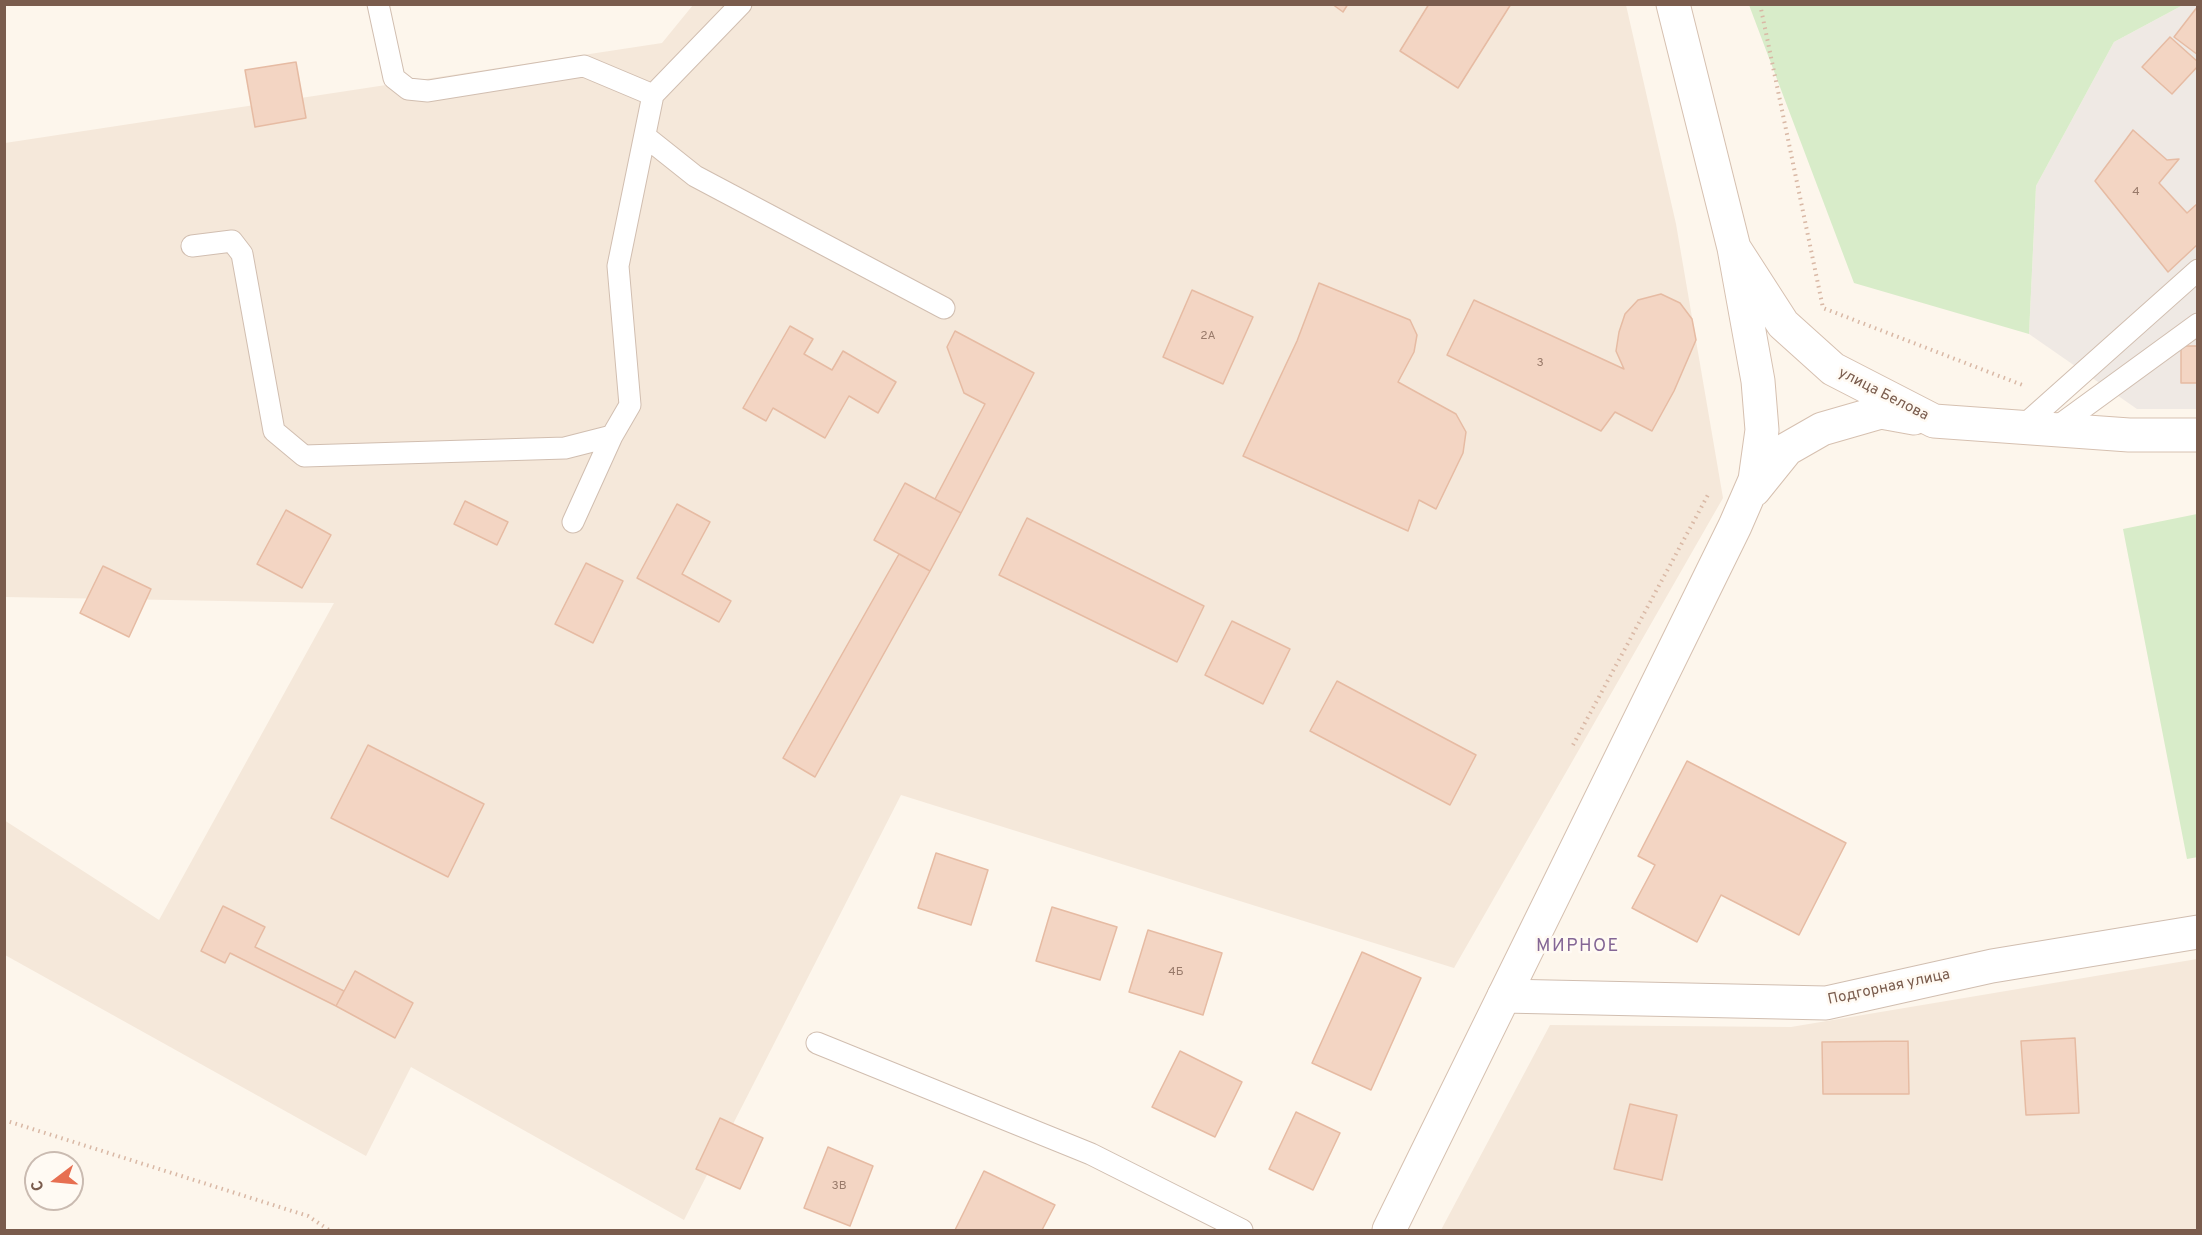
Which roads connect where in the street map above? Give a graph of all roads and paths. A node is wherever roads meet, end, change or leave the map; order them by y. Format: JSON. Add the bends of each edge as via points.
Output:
{"nodes":[{"id":1,"x":378,"y":4,"type":"edge"},
{"id":2,"x":741,"y":4,"type":"edge"},
{"id":3,"x":1673,"y":4,"type":"edge"},
{"id":4,"x":1760,"y":4,"type":"edge"},
{"id":5,"x":653,"y":95,"type":"junction"},
{"id":6,"x":646,"y":137,"type":"junction"},
{"id":7,"x":192,"y":246,"type":"dead end"},
{"id":8,"x":1734,"y":248,"type":"junction"},
{"id":9,"x":2198,"y":270,"type":"edge"},
{"id":10,"x":944,"y":308,"type":"dead end"},
{"id":11,"x":2198,"y":324,"type":"edge"},
{"id":12,"x":2028,"y":388,"type":"dead end"},
{"id":13,"x":1934,"y":421,"type":"junction"},
{"id":14,"x":2038,"y":427,"type":"junction"},
{"id":15,"x":2198,"y":435,"type":"edge"},
{"id":16,"x":612,"y":436,"type":"junction"},
{"id":17,"x":1713,"y":485,"type":"dead end"},
{"id":18,"x":1746,"y":501,"type":"junction"},
{"id":19,"x":573,"y":522,"type":"dead end"},
{"id":20,"x":1573,"y":745,"type":"dead end"},
{"id":21,"x":2198,"y":932,"type":"edge"},
{"id":22,"x":1504,"y":996,"type":"junction"},
{"id":23,"x":817,"y":1043,"type":"dead end"},
{"id":24,"x":4,"y":1120,"type":"edge"},
{"id":25,"x":329,"y":1230,"type":"edge"},
{"id":26,"x":1242,"y":1230,"type":"edge"},
{"id":27,"x":1389,"y":1230,"type":"edge"}],
"edges":[{"from":1,"to":5,"type":"lane","via":[[394,78],[408,89],[428,91],[584,66]]},
{"from":2,"to":5,"type":"lane"},
{"from":3,"to":8,"type":"main road","name":"улица Белова"},
{"from":4,"to":12,"type":"path","via":[[1823,308]]},
{"from":5,"to":6,"type":"lane"},
{"from":6,"to":10,"type":"lane","via":[[695,176]]},
{"from":6,"to":16,"type":"lane","via":[[618,266],[630,405]]},
{"from":7,"to":16,"type":"lane","via":[[232,241],[242,254],[274,431],[304,456],[565,448]]},
{"from":8,"to":13,"type":"main road","name":"улица Белова","via":[[1783,324],[1833,369]]},
{"from":8,"to":18,"type":"main road","via":[[1758,381],[1762,430],[1755,480]]},
{"from":9,"to":14,"type":"lane"},
{"from":11,"to":14,"type":"lane"},
{"from":13,"to":14,"type":"main road","name":"улица Белова"},
{"from":13,"to":18,"type":"main road","via":[[1881,412],[1822,429],[1787,449]]},
{"from":14,"to":15,"type":"main road","name":"улица Белова","via":[[2130,435]]},
{"from":16,"to":19,"type":"lane"},
{"from":17,"to":20,"type":"path"},
{"from":18,"to":22,"type":"main road"},
{"from":21,"to":22,"type":"main road","name":"Подгорная улица","via":[[1992,966],[1826,1003]]},
{"from":22,"to":27,"type":"main road"},
{"from":23,"to":26,"type":"lane","via":[[1091,1154]]},
{"from":24,"to":25,"type":"path","via":[[308,1216]]}]}
